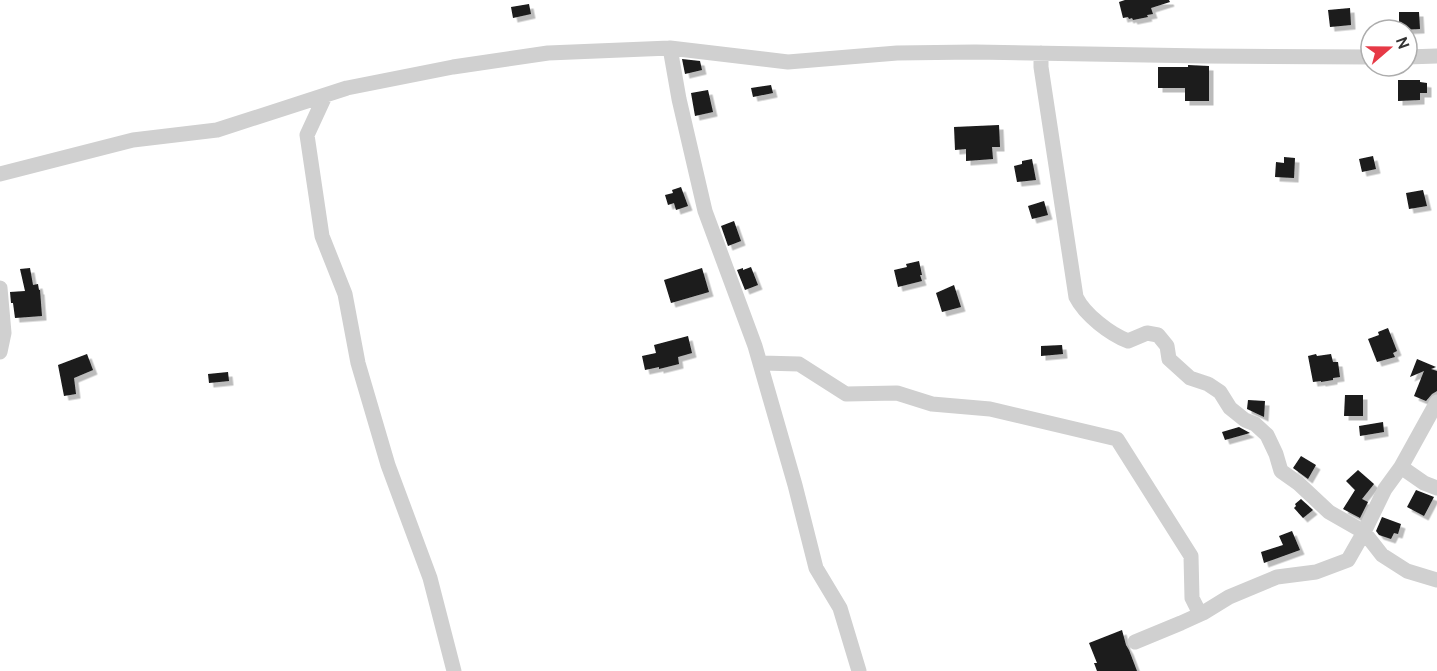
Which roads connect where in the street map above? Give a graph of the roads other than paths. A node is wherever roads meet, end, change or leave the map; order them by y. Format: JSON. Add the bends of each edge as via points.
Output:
{"nodes":[{"id":1,"x":670,"y":48,"type":"junction"},
{"id":2,"x":1041,"y":53,"type":"junction"},
{"id":3,"x":1437,"y":56,"type":"edge"},
{"id":4,"x":1359,"y":57,"type":"edge"},
{"id":5,"x":1419,"y":57,"type":"edge"},
{"id":6,"x":325,"y":96,"type":"junction"},
{"id":7,"x":0,"y":174,"type":"edge"},
{"id":8,"x":0,"y":288,"type":"edge"},
{"id":9,"x":0,"y":352,"type":"edge"},
{"id":10,"x":760,"y":363,"type":"junction"},
{"id":11,"x":1437,"y":402,"type":"edge"},
{"id":12,"x":1401,"y":467,"type":"junction"},
{"id":13,"x":1437,"y":488,"type":"edge"},
{"id":14,"x":1364,"y":532,"type":"junction"},
{"id":15,"x":1437,"y":580,"type":"edge"},
{"id":16,"x":1200,"y":614,"type":"junction"},
{"id":17,"x":1135,"y":642,"type":"dead end"},
{"id":18,"x":454,"y":671,"type":"edge"},
{"id":19,"x":859,"y":671,"type":"edge"}],
"edges":[{"from":1,"to":2,"type":"street","via":[[788,62],[897,53]]},
{"from":1,"to":6,"type":"street","via":[[549,52],[453,67]]},
{"from":1,"to":10,"type":"street","via":[[705,211]]},
{"from":2,"to":4,"type":"street"},
{"from":2,"to":14,"type":"street","via":[[1076,297],[1081,306],[1115,337],[1128,341],[1147,333],[1158,335],[1167,346],[1169,359],[1190,378],[1220,392],[1230,408],[1267,435],[1281,471],[1329,512]]},
{"from":3,"to":5,"type":"street"},
{"from":6,"to":7,"type":"street","via":[[217,130],[133,140]]},
{"from":6,"to":18,"type":"street","via":[[307,135],[322,236],[345,294],[358,363],[388,465],[430,578]]},
{"from":8,"to":9,"type":"street","via":[[4,333]]},
{"from":10,"to":16,"type":"street","via":[[799,363],[846,394],[897,393],[932,404],[990,409],[1117,439],[1191,556],[1192,598]]},
{"from":10,"to":19,"type":"street","via":[[816,568],[840,608]]},
{"from":11,"to":12,"type":"street"},
{"from":12,"to":13,"type":"street"},
{"from":12,"to":14,"type":"street","via":[[1385,489]]},
{"from":14,"to":15,"type":"street","via":[[1382,555],[1407,571]]},
{"from":14,"to":16,"type":"street","via":[[1348,560],[1316,572],[1277,577]]},
{"from":16,"to":17,"type":"street"}]}
